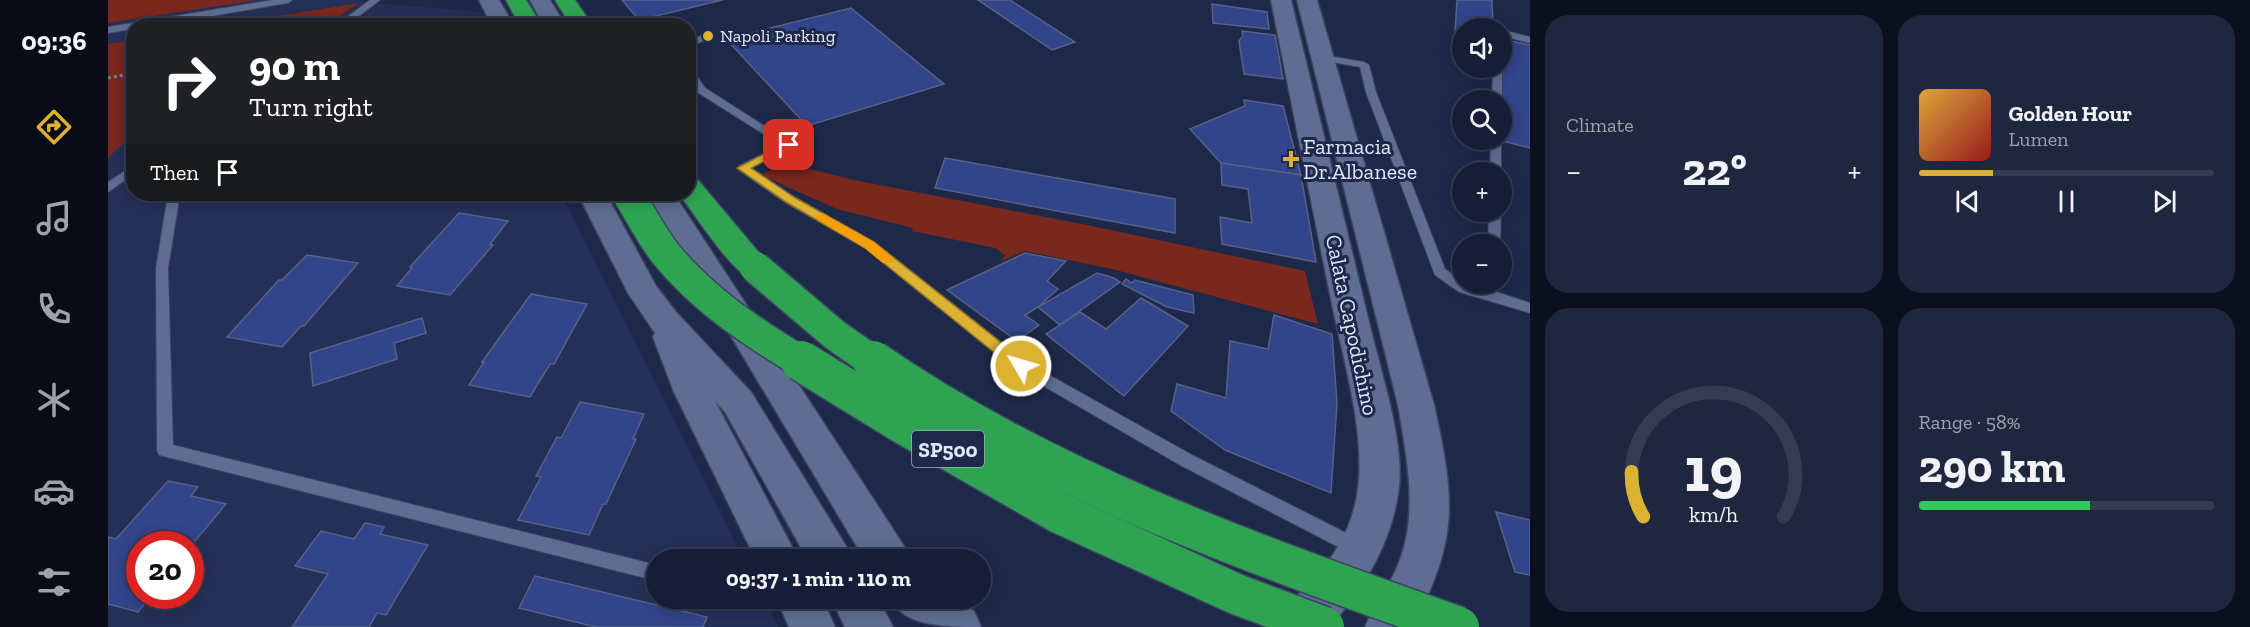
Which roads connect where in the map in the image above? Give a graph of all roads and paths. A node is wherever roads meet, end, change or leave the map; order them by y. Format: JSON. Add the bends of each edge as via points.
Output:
{"nodes":[{"id":1,"x":288,"y":0,"type":"edge"},
{"id":2,"x":376,"y":0,"type":"edge"},
{"id":3,"x":489,"y":0,"type":"edge"},
{"id":4,"x":516,"y":0,"type":"edge"},
{"id":5,"x":540,"y":0,"type":"edge"},
{"id":6,"x":565,"y":0,"type":"edge"},
{"id":7,"x":1281,"y":0,"type":"edge"},
{"id":8,"x":1306,"y":0,"type":"edge"},
{"id":9,"x":201,"y":18,"type":"edge"},
{"id":10,"x":350,"y":18,"type":"edge"},
{"id":11,"x":499,"y":18,"type":"edge"},
{"id":12,"x":526,"y":18,"type":"edge"},
{"id":13,"x":550,"y":18,"type":"edge"},
{"id":14,"x":577,"y":18,"type":"edge"},
{"id":15,"x":126,"y":27,"type":"edge"},
{"id":16,"x":108,"y":30,"type":"edge"},
{"id":17,"x":708,"y":36,"type":"dead end"},
{"id":18,"x":1512,"y":36,"type":"edge"},
{"id":19,"x":1530,"y":40,"type":"edge"},
{"id":20,"x":696,"y":41,"type":"edge"},
{"id":21,"x":1323,"y":58,"type":"junction"},
{"id":22,"x":126,"y":75,"type":"edge"},
{"id":23,"x":108,"y":78,"type":"edge"},
{"id":24,"x":696,"y":82,"type":"edge"},
{"id":25,"x":126,"y":174,"type":"edge"},
{"id":26,"x":108,"y":188,"type":"edge"},
{"id":27,"x":696,"y":196,"type":"edge"},
{"id":28,"x":173,"y":201,"type":"edge"},
{"id":29,"x":596,"y":201,"type":"edge"},
{"id":30,"x":632,"y":201,"type":"edge"},
{"id":31,"x":664,"y":201,"type":"edge"},
{"id":32,"x":1452,"y":280,"type":"edge"},
{"id":33,"x":1501,"y":294,"type":"edge"},
{"id":34,"x":1530,"y":308,"type":"edge"},
{"id":35,"x":664,"y":321,"type":"junction"},
{"id":36,"x":772,"y":549,"type":"edge"},
{"id":37,"x":825,"y":549,"type":"edge"},
{"id":38,"x":882,"y":549,"type":"edge"},
{"id":39,"x":1360,"y":549,"type":"junction"},
{"id":40,"x":646,"y":570,"type":"edge"},
{"id":41,"x":803,"y":609,"type":"edge"},
{"id":42,"x":859,"y":609,"type":"edge"},
{"id":43,"x":920,"y":609,"type":"edge"},
{"id":44,"x":812,"y":627,"type":"edge"},
{"id":45,"x":870,"y":627,"type":"edge"},
{"id":46,"x":958,"y":627,"type":"edge"},
{"id":47,"x":1295,"y":627,"type":"edge"},
{"id":48,"x":1324,"y":627,"type":"edge"},
{"id":49,"x":1388,"y":627,"type":"edge"},
{"id":50,"x":1459,"y":627,"type":"edge"}],
"edges":[{"from":1,"to":9,"type":"lane"},
{"from":2,"to":10,"type":"lane"},
{"from":3,"to":11,"type":"main road"},
{"from":4,"to":12,"type":"highway"},
{"from":5,"to":13,"type":"main road"},
{"from":6,"to":14,"type":"highway"},
{"from":7,"to":39,"type":"main road","name":"Calata Capodichino","via":[[1378,448],[1379,485],[1373,517]]},
{"from":8,"to":21,"type":"main road","name":"Calata Capodichino"},
{"from":15,"to":16,"type":"lane"},
{"from":17,"to":20,"type":"lane"},
{"from":18,"to":19,"type":"lane"},
{"from":21,"to":32,"type":"lane","via":[[1364,65],[1440,272]]},
{"from":21,"to":49,"type":"main road","name":"Calata Capodichino","via":[[1416,405],[1427,460],[1431,503],[1426,541],[1417,573]]},
{"from":22,"to":23,"type":"path"},
{"from":24,"to":39,"type":"lane","via":[[701,90],[789,145],[743,168],[870,245],[1021,366],[1186,460]]},
{"from":25,"to":26,"type":"lane"},
{"from":27,"to":50,"type":"highway","number":"SP500","bridge":true,"via":[[755,267],[835,335],[926,398],[1077,478],[1241,549]]},
{"from":28,"to":40,"type":"lane","via":[[162,268],[165,450]]},
{"from":29,"to":35,"type":"main road","via":[[644,293]]},
{"from":30,"to":48,"type":"highway","number":"SP500","bridge":true,"via":[[664,252],[688,279],[751,331],[1059,513],[1236,594]]},
{"from":31,"to":38,"type":"main road"},
{"from":33,"to":34,"type":"lane"},
{"from":35,"to":36,"type":"main road","via":[[692,392]]},
{"from":35,"to":37,"type":"main road","via":[[738,402]]},
{"from":39,"to":47,"type":"main road","name":"Calata Capodichino","via":[[1335,586],[1309,617]]},
{"from":41,"to":44,"type":"main road"},
{"from":42,"to":45,"type":"main road"},
{"from":43,"to":46,"type":"main road"}]}
